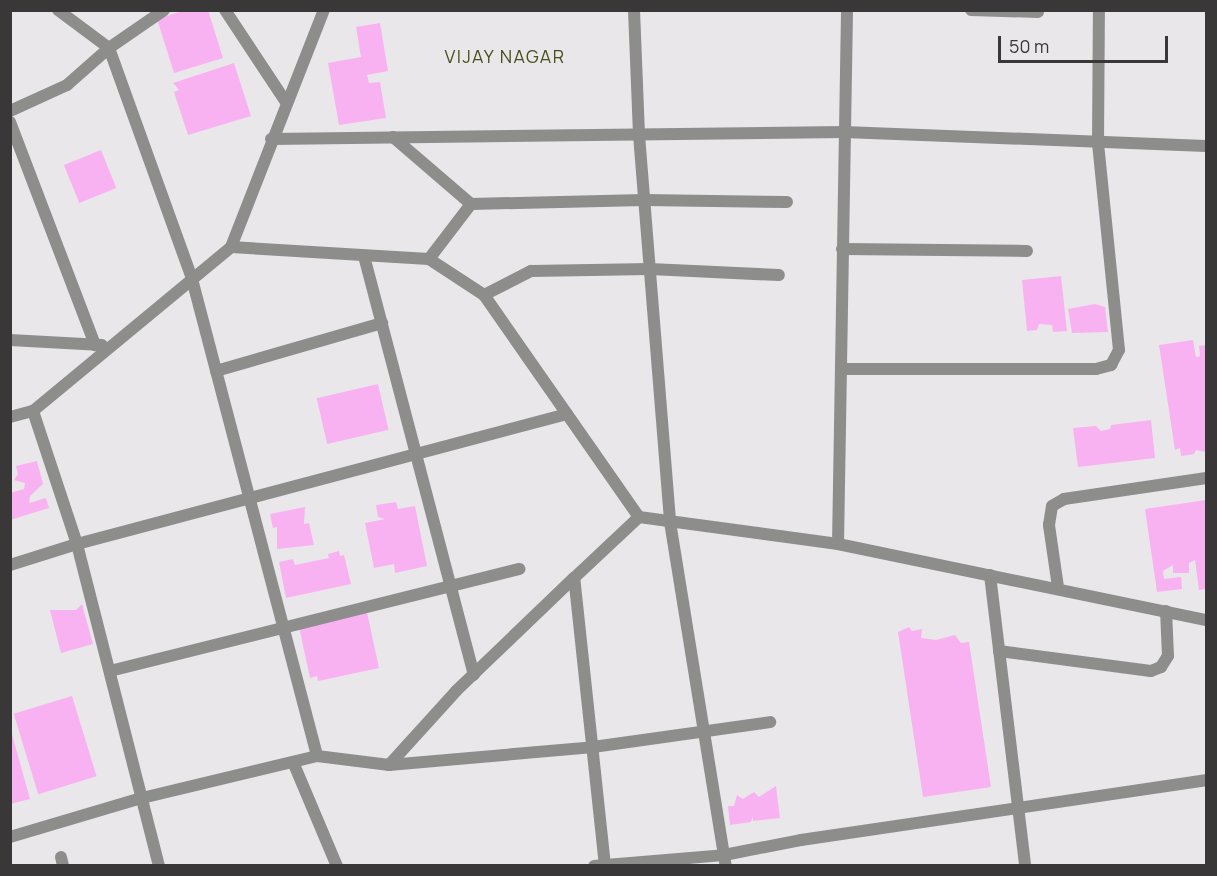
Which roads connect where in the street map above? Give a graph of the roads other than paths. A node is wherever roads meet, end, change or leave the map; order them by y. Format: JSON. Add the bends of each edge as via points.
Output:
{"nodes":[{"id":1,"x":58,"y":10,"type":"edge"},
{"id":2,"x":164,"y":10,"type":"edge"},
{"id":3,"x":225,"y":10,"type":"edge"},
{"id":4,"x":324,"y":10,"type":"edge"},
{"id":5,"x":634,"y":10,"type":"edge"},
{"id":6,"x":847,"y":10,"type":"edge"},
{"id":7,"x":970,"y":10,"type":"edge"},
{"id":8,"x":1100,"y":10,"type":"edge"},
{"id":9,"x":1038,"y":12,"type":"dead end"},
{"id":10,"x":109,"y":48,"type":"junction"},
{"id":11,"x":286,"y":102,"type":"junction"},
{"id":12,"x":10,"y":111,"type":"edge"},
{"id":13,"x":10,"y":122,"type":"edge"},
{"id":14,"x":844,"y":132,"type":"junction"},
{"id":15,"x":639,"y":135,"type":"junction"},
{"id":16,"x":393,"y":137,"type":"junction"},
{"id":17,"x":271,"y":139,"type":"junction"},
{"id":18,"x":1098,"y":142,"type":"junction"},
{"id":19,"x":1206,"y":146,"type":"edge"},
{"id":20,"x":644,"y":200,"type":"junction"},
{"id":21,"x":787,"y":202,"type":"dead end"},
{"id":22,"x":471,"y":204,"type":"junction"},
{"id":23,"x":231,"y":247,"type":"junction"},
{"id":24,"x":842,"y":249,"type":"junction"},
{"id":25,"x":1027,"y":251,"type":"dead end"},
{"id":26,"x":364,"y":256,"type":"junction"},
{"id":27,"x":429,"y":259,"type":"junction"},
{"id":28,"x":650,"y":269,"type":"junction"},
{"id":29,"x":779,"y":275,"type":"dead end"},
{"id":30,"x":192,"y":279,"type":"junction"},
{"id":31,"x":484,"y":295,"type":"junction"},
{"id":32,"x":382,"y":324,"type":"junction"},
{"id":33,"x":10,"y":340,"type":"edge"},
{"id":34,"x":95,"y":345,"type":"junction"},
{"id":35,"x":112,"y":346,"type":"junction"},
{"id":36,"x":841,"y":369,"type":"junction"},
{"id":37,"x":216,"y":371,"type":"junction"},
{"id":38,"x":33,"y":411,"type":"junction"},
{"id":39,"x":567,"y":414,"type":"junction"},
{"id":40,"x":10,"y":417,"type":"edge"},
{"id":41,"x":417,"y":454,"type":"junction"},
{"id":42,"x":1206,"y":478,"type":"edge"},
{"id":43,"x":250,"y":499,"type":"junction"},
{"id":44,"x":639,"y":518,"type":"junction"},
{"id":45,"x":670,"y":522,"type":"junction"},
{"id":46,"x":77,"y":544,"type":"junction"},
{"id":47,"x":838,"y":544,"type":"junction"},
{"id":48,"x":10,"y":565,"type":"edge"},
{"id":49,"x":520,"y":569,"type":"dead end"},
{"id":50,"x":990,"y":575,"type":"junction"},
{"id":51,"x":574,"y":578,"type":"junction"},
{"id":52,"x":452,"y":586,"type":"junction"},
{"id":53,"x":1058,"y":587,"type":"junction"},
{"id":54,"x":1166,"y":611,"type":"junction"},
{"id":55,"x":1206,"y":620,"type":"edge"},
{"id":56,"x":283,"y":628,"type":"junction"},
{"id":57,"x":999,"y":651,"type":"junction"},
{"id":58,"x":110,"y":671,"type":"junction"},
{"id":59,"x":474,"y":675,"type":"junction"},
{"id":60,"x":770,"y":722,"type":"dead end"},
{"id":61,"x":704,"y":731,"type":"junction"},
{"id":62,"x":593,"y":747,"type":"junction"},
{"id":63,"x":317,"y":756,"type":"junction"},
{"id":64,"x":293,"y":762,"type":"junction"},
{"id":65,"x":389,"y":765,"type":"junction"},
{"id":66,"x":1206,"y":780,"type":"edge"},
{"id":67,"x":142,"y":798,"type":"junction"},
{"id":68,"x":1016,"y":810,"type":"junction"},
{"id":69,"x":10,"y":837,"type":"edge"},
{"id":70,"x":725,"y":860,"type":"edge"},
{"id":71,"x":602,"y":865,"type":"edge"},
{"id":72,"x":159,"y":866,"type":"edge"},
{"id":73,"x":337,"y":866,"type":"edge"},
{"id":74,"x":1025,"y":866,"type":"edge"}],
"edges":[{"from":1,"to":10,"type":"street"},
{"from":2,"to":10,"type":"street"},
{"from":3,"to":11,"type":"street"},
{"from":4,"to":11,"type":"street"},
{"from":5,"to":15,"type":"street"},
{"from":6,"to":14,"type":"street"},
{"from":7,"to":9,"type":"street"},
{"from":8,"to":18,"type":"street"},
{"from":10,"to":12,"type":"street","via":[[67,86]]},
{"from":10,"to":30,"type":"street"},
{"from":11,"to":17,"type":"street"},
{"from":13,"to":34,"type":"street"},
{"from":14,"to":15,"type":"street"},
{"from":14,"to":18,"type":"street"},
{"from":14,"to":24,"type":"street"},
{"from":15,"to":16,"type":"street"},
{"from":15,"to":20,"type":"street"},
{"from":16,"to":17,"type":"street"},
{"from":16,"to":22,"type":"street"},
{"from":17,"to":23,"type":"street"},
{"from":18,"to":19,"type":"street"},
{"from":18,"to":36,"type":"street","via":[[1119,350],[1111,365],[1096,369]]},
{"from":20,"to":21,"type":"street"},
{"from":20,"to":22,"type":"street"},
{"from":20,"to":28,"type":"street"},
{"from":22,"to":27,"type":"street"},
{"from":23,"to":26,"type":"street"},
{"from":23,"to":30,"type":"street"},
{"from":24,"to":25,"type":"street"},
{"from":24,"to":36,"type":"street"},
{"from":26,"to":27,"type":"street"},
{"from":26,"to":32,"type":"street"},
{"from":27,"to":31,"type":"street"},
{"from":28,"to":29,"type":"street"},
{"from":28,"to":31,"type":"street","via":[[531,271]]},
{"from":28,"to":45,"type":"street"},
{"from":30,"to":35,"type":"street"},
{"from":30,"to":37,"type":"street"},
{"from":31,"to":39,"type":"street"},
{"from":32,"to":37,"type":"street"},
{"from":32,"to":41,"type":"street"},
{"from":33,"to":34,"type":"street"},
{"from":34,"to":35,"type":"street"},
{"from":35,"to":38,"type":"street"},
{"from":36,"to":47,"type":"street"},
{"from":37,"to":43,"type":"street"},
{"from":38,"to":40,"type":"street"},
{"from":38,"to":46,"type":"street"},
{"from":39,"to":41,"type":"street"},
{"from":39,"to":44,"type":"street"},
{"from":41,"to":43,"type":"street"},
{"from":41,"to":52,"type":"street"},
{"from":42,"to":53,"type":"street","via":[[1064,499],[1052,506],[1049,525]]},
{"from":43,"to":46,"type":"street"},
{"from":43,"to":56,"type":"street"},
{"from":44,"to":45,"type":"street"},
{"from":44,"to":51,"type":"street"},
{"from":45,"to":47,"type":"street"},
{"from":45,"to":61,"type":"street"},
{"from":46,"to":48,"type":"street"},
{"from":46,"to":58,"type":"street"},
{"from":47,"to":50,"type":"street"},
{"from":49,"to":52,"type":"street"},
{"from":50,"to":53,"type":"street"},
{"from":50,"to":57,"type":"street"},
{"from":51,"to":59,"type":"street"},
{"from":51,"to":62,"type":"street"},
{"from":52,"to":56,"type":"street"},
{"from":52,"to":59,"type":"street"},
{"from":53,"to":54,"type":"street"},
{"from":54,"to":55,"type":"street"},
{"from":54,"to":57,"type":"street","via":[[1168,656],[1161,667],[1152,671]]},
{"from":56,"to":58,"type":"street"},
{"from":56,"to":63,"type":"street"},
{"from":57,"to":68,"type":"street"},
{"from":58,"to":67,"type":"street"},
{"from":59,"to":65,"type":"street"},
{"from":60,"to":61,"type":"street"},
{"from":61,"to":62,"type":"street"},
{"from":61,"to":70,"type":"street"},
{"from":62,"to":65,"type":"street"},
{"from":62,"to":71,"type":"street"},
{"from":63,"to":64,"type":"street"},
{"from":63,"to":65,"type":"street"},
{"from":64,"to":67,"type":"street"},
{"from":64,"to":73,"type":"street"},
{"from":66,"to":68,"type":"street"},
{"from":67,"to":69,"type":"street"},
{"from":67,"to":72,"type":"street"},
{"from":68,"to":70,"type":"street","via":[[801,840]]},
{"from":68,"to":74,"type":"street"},
{"from":70,"to":71,"type":"street"}]}
